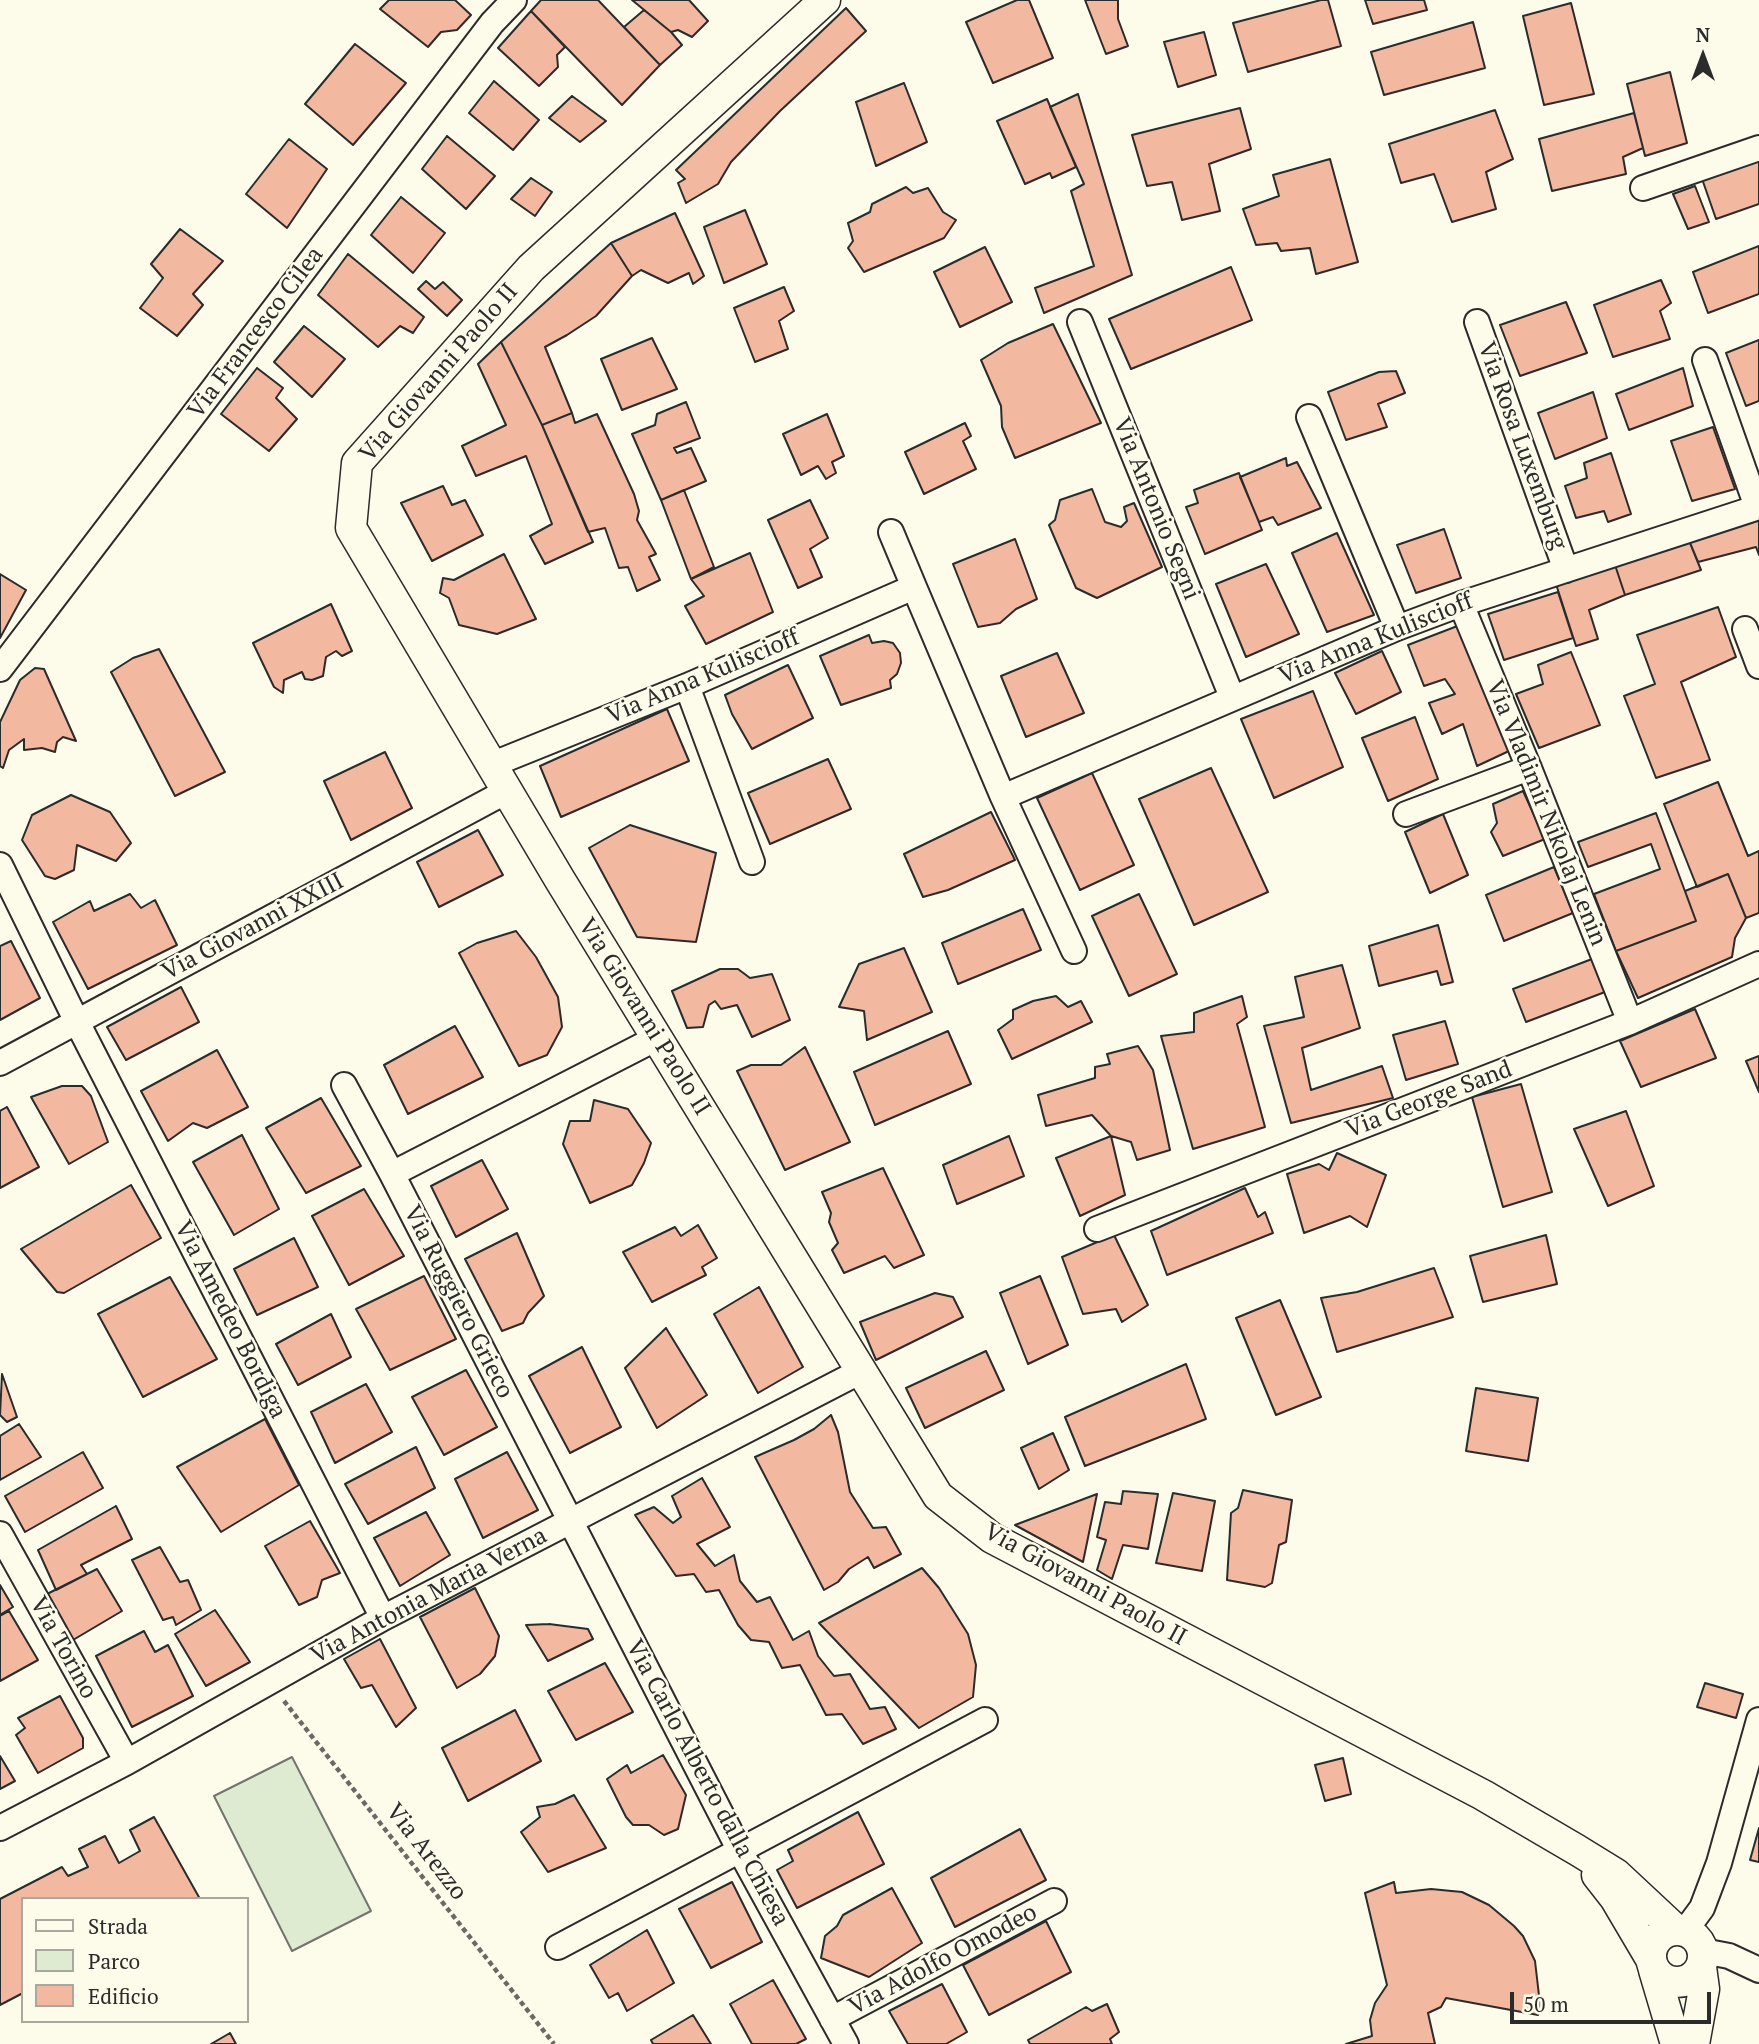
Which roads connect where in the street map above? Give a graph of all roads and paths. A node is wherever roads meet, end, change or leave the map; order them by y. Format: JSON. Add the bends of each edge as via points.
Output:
{"nodes":[{"id":1,"x":514,"y":0,"type":"edge"},
{"id":2,"x":825,"y":0,"type":"edge"},
{"id":3,"x":1759,"y":148,"type":"edge"},
{"id":4,"x":1643,"y":188,"type":"dead end"},
{"id":5,"x":1080,"y":322,"type":"dead end"},
{"id":6,"x":1478,"y":322,"type":"dead end"},
{"id":7,"x":1705,"y":360,"type":"dead end"},
{"id":8,"x":1309,"y":417,"type":"dead end"},
{"id":9,"x":1758,"y":507,"type":"edge"},
{"id":10,"x":891,"y":532,"type":"dead end"},
{"id":11,"x":1566,"y":570,"type":"junction"},
{"id":12,"x":914,"y":587,"type":"junction"},
{"id":13,"x":1461,"y":604,"type":"junction"},
{"id":14,"x":1397,"y":628,"type":"junction"},
{"id":15,"x":1745,"y":629,"type":"dead end"},
{"id":16,"x":1759,"y":666,"type":"edge"},
{"id":17,"x":0,"y":668,"type":"edge"},
{"id":18,"x":687,"y":686,"type":"junction"},
{"id":19,"x":1232,"y":697,"type":"junction"},
{"id":20,"x":491,"y":765,"type":"junction"},
{"id":21,"x":1529,"y":768,"type":"junction"},
{"id":22,"x":507,"y":791,"type":"junction"},
{"id":23,"x":1003,"y":797,"type":"junction"},
{"id":24,"x":1406,"y":814,"type":"dead end"},
{"id":25,"x":752,"y":862,"type":"dead end"},
{"id":26,"x":0,"y":865,"type":"edge"},
{"id":27,"x":1074,"y":951,"type":"dead end"},
{"id":28,"x":1759,"y":964,"type":"edge"},
{"id":29,"x":77,"y":1022,"type":"junction"},
{"id":30,"x":1630,"y":1022,"type":"junction"},
{"id":31,"x":657,"y":1038,"type":"junction"},
{"id":32,"x":0,"y":1063,"type":"edge"},
{"id":33,"x":344,"y":1085,"type":"dead end"},
{"id":34,"x":392,"y":1174,"type":"junction"},
{"id":35,"x":1097,"y":1230,"type":"dead end"},
{"id":36,"x":861,"y":1371,"type":"junction"},
{"id":37,"x":570,"y":1521,"type":"junction"},
{"id":38,"x":0,"y":1534,"type":"edge"},
{"id":39,"x":383,"y":1618,"type":"junction"},
{"id":40,"x":270,"y":1682,"type":"junction"},
{"id":41,"x":985,"y":1720,"type":"dead end"},
{"id":42,"x":1759,"y":1720,"type":"edge"},
{"id":43,"x":127,"y":1762,"type":"junction"},
{"id":44,"x":0,"y":1828,"type":"edge"},
{"id":45,"x":739,"y":1849,"type":"junction"},
{"id":46,"x":1577,"y":1850,"type":"junction"},
{"id":47,"x":1054,"y":1901,"type":"dead end"},
{"id":48,"x":1691,"y":1945,"type":"junction"},
{"id":49,"x":558,"y":1947,"type":"dead end"},
{"id":50,"x":1653,"y":1964,"type":"junction"},
{"id":51,"x":1759,"y":1970,"type":"edge"},
{"id":52,"x":832,"y":2019,"type":"junction"},
{"id":53,"x":554,"y":2044,"type":"edge"},
{"id":54,"x":846,"y":2044,"type":"edge"},
{"id":55,"x":1676,"y":2044,"type":"edge"},
{"id":56,"x":1694,"y":2044,"type":"edge"}],
"edges":[{"from":1,"to":17,"type":"street","name":"Via Francesco Cilea"},
{"from":2,"to":20,"type":"street","name":"Via Giovanni Paolo II","via":[[531,268],[357,463],[351,528]]},
{"from":3,"to":4,"type":"street"},
{"from":5,"to":19,"type":"street","name":"Via Antonio Segni"},
{"from":6,"to":11,"type":"street","name":"Via Rosa Luxemburg"},
{"from":7,"to":9,"type":"street"},
{"from":8,"to":14,"type":"street"},
{"from":9,"to":11,"type":"street","name":"Via Anna Kuliscioff"},
{"from":10,"to":12,"type":"street"},
{"from":11,"to":13,"type":"street","name":"Via Anna Kuliscioff"},
{"from":12,"to":18,"type":"street","name":"Via Anna Kuliscioff"},
{"from":12,"to":23,"type":"street"},
{"from":13,"to":14,"type":"street","name":"Via Anna Kuliscioff"},
{"from":13,"to":21,"type":"street","name":"Via Vladimir Nikolaj Lenin"},
{"from":14,"to":19,"type":"street","name":"Via Anna Kuliscioff"},
{"from":15,"to":16,"type":"street"},
{"from":18,"to":20,"type":"street","name":"Via Anna Kuliscioff"},
{"from":18,"to":25,"type":"street"},
{"from":19,"to":23,"type":"street","name":"Via Anna Kuliscioff"},
{"from":20,"to":22,"type":"street","name":"Via Giovanni Paolo II"},
{"from":21,"to":24,"type":"street"},
{"from":21,"to":30,"type":"street","name":"Via Vladimir Nikolaj Lenin"},
{"from":22,"to":29,"type":"street","name":"Via Giovanni XXIII"},
{"from":22,"to":31,"type":"street","name":"Via Giovanni Paolo II"},
{"from":23,"to":27,"type":"street"},
{"from":26,"to":29,"type":"street"},
{"from":28,"to":30,"type":"street","name":"Via George Sand"},
{"from":29,"to":32,"type":"street","name":"Via Giovanni XXIII"},
{"from":29,"to":39,"type":"street","name":"Via Amedeo Bordiga"},
{"from":30,"to":35,"type":"street","name":"Via George Sand"},
{"from":31,"to":34,"type":"street"},
{"from":31,"to":36,"type":"street","name":"Via Giovanni Paolo II"},
{"from":33,"to":34,"type":"street","name":"Via Ruggiero Grieco"},
{"from":34,"to":37,"type":"street","name":"Via Ruggiero Grieco"},
{"from":36,"to":37,"type":"street","name":"Via Antonia Maria Verna"},
{"from":36,"to":46,"type":"street","name":"Via Giovanni Paolo II","via":[[938,1496],[992,1538],[1483,1795]]},
{"from":37,"to":39,"type":"street","name":"Via Antonia Maria Verna"},
{"from":37,"to":45,"type":"street","name":"Via Carlo Alberto dalla Chiesa"},
{"from":38,"to":43,"type":"street","name":"Via Torino"},
{"from":39,"to":40,"type":"street","name":"Via Antonia Maria Verna"},
{"from":40,"to":43,"type":"street","name":"Via Antonia Maria Verna"},
{"from":40,"to":53,"type":"path","name":"Via Arezzo"},
{"from":41,"to":45,"type":"street"},
{"from":42,"to":48,"type":"street"},
{"from":43,"to":44,"type":"street","name":"Via Antonia Maria Verna"},
{"from":45,"to":49,"type":"street"},
{"from":45,"to":52,"type":"street","name":"Via Carlo Alberto dalla Chiesa"},
{"from":46,"to":48,"type":"street","name":"Via Giovanni Paolo II","via":[[1616,1874]]},
{"from":46,"to":50,"type":"street","name":"Via Giovanni Paolo II","via":[[1615,1898]]},
{"from":47,"to":52,"type":"street","name":"Via Adolfo Omodeo"},
{"from":48,"to":50,"type":"street","via":[[1660,1936],[1652,1948]]},
{"from":48,"to":50,"type":"street","via":[[1690,1979],[1675,1982],[1662,1978]]},
{"from":48,"to":51,"type":"street"},
{"from":48,"to":56,"type":"street","via":[[1704,1989]]},
{"from":50,"to":55,"type":"street","name":"Via Giovanni Paolo II"},
{"from":52,"to":54,"type":"street","name":"Via Carlo Alberto dalla Chiesa"}]}
